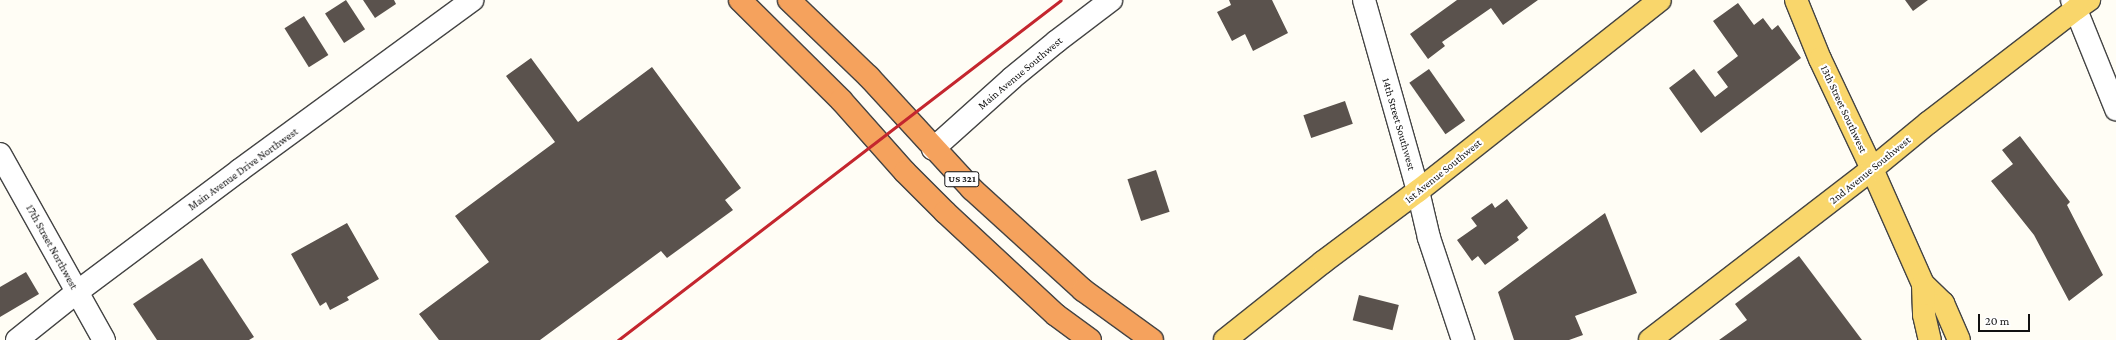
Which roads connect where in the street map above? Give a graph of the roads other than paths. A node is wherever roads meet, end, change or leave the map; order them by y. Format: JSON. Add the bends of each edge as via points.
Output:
{"nodes":[{"id":1,"x":472,"y":0,"type":"edge"},
{"id":2,"x":740,"y":0,"type":"edge"},
{"id":3,"x":788,"y":0,"type":"edge"},
{"id":4,"x":1111,"y":0,"type":"edge"},
{"id":5,"x":1364,"y":0,"type":"edge"},
{"id":6,"x":1660,"y":0,"type":"edge"},
{"id":7,"x":1796,"y":0,"type":"edge"},
{"id":8,"x":2079,"y":3,"type":"edge"},
{"id":9,"x":2116,"y":109,"type":"edge"},
{"id":10,"x":933,"y":149,"type":"junction"},
{"id":11,"x":0,"y":154,"type":"edge"},
{"id":12,"x":1872,"y":169,"type":"junction"},
{"id":13,"x":1418,"y":191,"type":"junction"},
{"id":14,"x":1923,"y":284,"type":"junction"},
{"id":15,"x":77,"y":292,"type":"junction"},
{"id":16,"x":1230,"y":336,"type":"edge"},
{"id":17,"x":17,"y":340,"type":"edge"},
{"id":18,"x":104,"y":340,"type":"edge"},
{"id":19,"x":1090,"y":340,"type":"edge"},
{"id":20,"x":1152,"y":340,"type":"edge"},
{"id":21,"x":1463,"y":340,"type":"edge"},
{"id":22,"x":1650,"y":340,"type":"edge"},
{"id":23,"x":1930,"y":340,"type":"edge"},
{"id":24,"x":1958,"y":340,"type":"edge"}],
"edges":[{"from":1,"to":15,"type":"street","name":"Main Avenue Drive Northwest"},
{"from":2,"to":19,"type":"highway","via":[[841,100],[905,172],[945,212],[1056,314]]},
{"from":3,"to":10,"type":"highway","number":"US 321","via":[[869,77]]},
{"from":4,"to":10,"type":"street","name":"Main Avenue Southwest","via":[[1023,69]]},
{"from":5,"to":13,"type":"street","name":"14th Street Southwest"},
{"from":6,"to":13,"type":"main road","name":"1st Avenue Southwest"},
{"from":7,"to":12,"type":"main road","name":"13th Street Southwest","via":[[1820,59]]},
{"from":8,"to":9,"type":"street"},
{"from":8,"to":12,"type":"main road","name":"2nd Avenue Southwest"},
{"from":10,"to":20,"type":"highway","number":"US 321","via":[[978,195],[1083,290]]},
{"from":11,"to":15,"type":"street","name":"17th Street Northwest"},
{"from":12,"to":14,"type":"main road","name":"13th Street Southwest"},
{"from":12,"to":22,"type":"main road","name":"2nd Avenue Southwest"},
{"from":13,"to":16,"type":"main road","name":"1st Avenue Southwest"},
{"from":13,"to":21,"type":"street","name":"14th Street Southwest","via":[[1429,238]]},
{"from":14,"to":23,"type":"main road","name":"13th Street Southwest","via":[[1924,315]]},
{"from":14,"to":24,"type":"main road","name":"13th Street Southwest","via":[[1943,304]]},
{"from":15,"to":17,"type":"street","name":"Main Avenue Drive Northwest"},
{"from":15,"to":18,"type":"street","name":"17th Street Northwest"}]}
